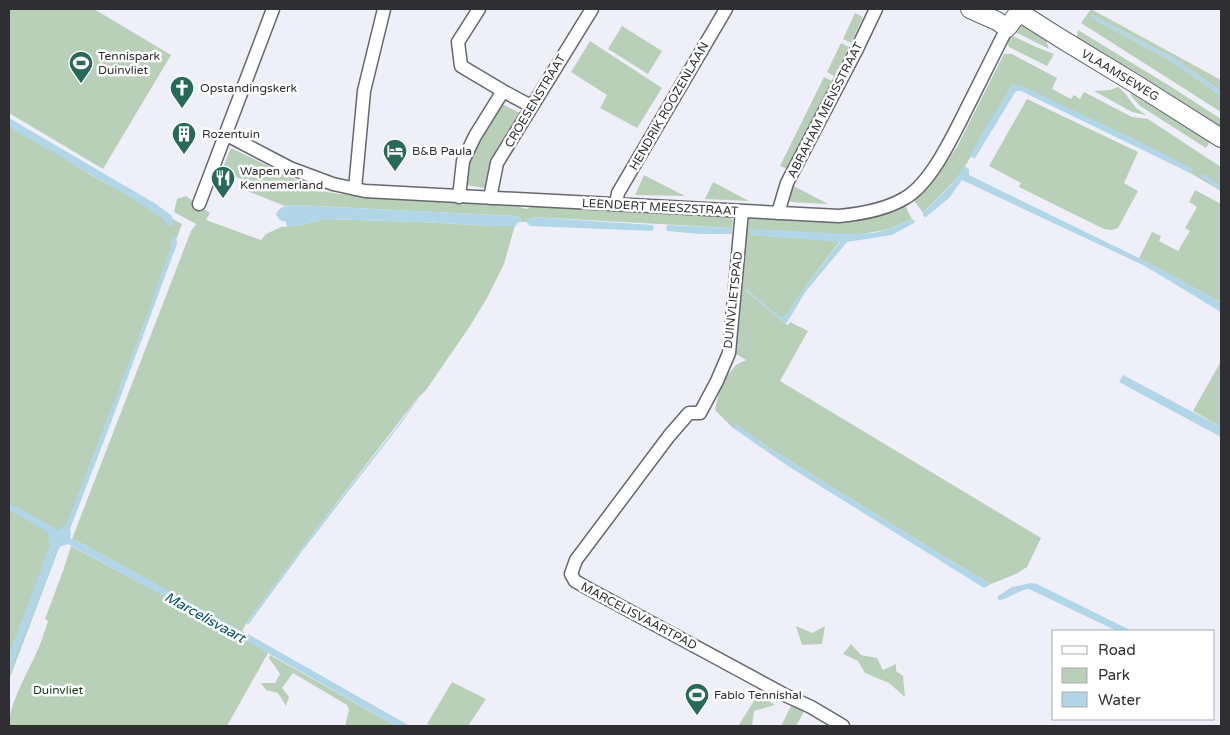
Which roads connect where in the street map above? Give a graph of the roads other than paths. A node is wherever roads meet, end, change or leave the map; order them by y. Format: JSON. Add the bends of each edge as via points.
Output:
{"nodes":[{"id":1,"x":273,"y":9,"type":"edge"},
{"id":2,"x":384,"y":9,"type":"edge"},
{"id":3,"x":479,"y":9,"type":"edge"},
{"id":4,"x":592,"y":9,"type":"edge"},
{"id":5,"x":726,"y":9,"type":"edge"},
{"id":6,"x":876,"y":9,"type":"edge"},
{"id":7,"x":970,"y":9,"type":"edge"},
{"id":8,"x":1020,"y":10,"type":"edge"},
{"id":9,"x":1007,"y":28,"type":"junction"},
{"id":10,"x":503,"y":91,"type":"junction"},
{"id":11,"x":531,"y":106,"type":"junction"},
{"id":12,"x":225,"y":134,"type":"junction"},
{"id":13,"x":1221,"y":138,"type":"edge"},
{"id":14,"x":355,"y":190,"type":"junction"},
{"id":15,"x":459,"y":196,"type":"junction"},
{"id":16,"x":490,"y":198,"type":"junction"},
{"id":17,"x":199,"y":204,"type":"dead end"},
{"id":18,"x":616,"y":204,"type":"junction"},
{"id":19,"x":742,"y":211,"type":"junction"},
{"id":20,"x":778,"y":213,"type":"junction"},
{"id":21,"x":700,"y":413,"type":"joint"},
{"id":22,"x":843,"y":726,"type":"edge"}],
"edges":[{"from":1,"to":12,"type":"street"},
{"from":2,"to":14,"type":"street","via":[[364,91]]},
{"from":3,"to":10,"type":"street","via":[[458,42],[461,66]]},
{"from":4,"to":11,"type":"street","name":"CROESENSTRAAT"},
{"from":5,"to":18,"type":"street","name":"HENDRIK ROOZENLAAN","via":[[618,193]]},
{"from":6,"to":20,"type":"street","name":"ABRAHAM MENSSTRAAT","via":[[788,182]]},
{"from":7,"to":9,"type":"street"},
{"from":8,"to":9,"type":"street","name":"VLAAMSEWEG"},
{"from":8,"to":13,"type":"street","name":"VLAAMSEWEG"},
{"from":9,"to":20,"type":"street","name":"LEENDERT MEESZSTRAAT","via":[[933,171],[906,198],[849,215]]},
{"from":10,"to":11,"type":"street"},
{"from":10,"to":15,"type":"street","via":[[463,162]]},
{"from":11,"to":16,"type":"street","name":"CROESENSTRAAT","via":[[497,163]]},
{"from":12,"to":14,"type":"street","name":"LEENDERT MEESZSTRAAT","via":[[290,168]]},
{"from":12,"to":17,"type":"street"},
{"from":14,"to":15,"type":"street","name":"LEENDERT MEESZSTRAAT"},
{"from":15,"to":16,"type":"street","name":"LEENDERT MEESZSTRAAT"},
{"from":16,"to":18,"type":"street","name":"LEENDERT MEESZSTRAAT"},
{"from":18,"to":19,"type":"street","name":"LEENDERT MEESZSTRAAT"},
{"from":19,"to":20,"type":"street","name":"LEENDERT MEESZSTRAAT"},
{"from":19,"to":21,"type":"street","name":"DUINVLIETSPAD","via":[[729,353]]},
{"from":21,"to":22,"type":"street","name":"MARCELISVAARTPAD","via":[[689,413],[669,436],[576,560],[571,574],[589,589]]}]}
